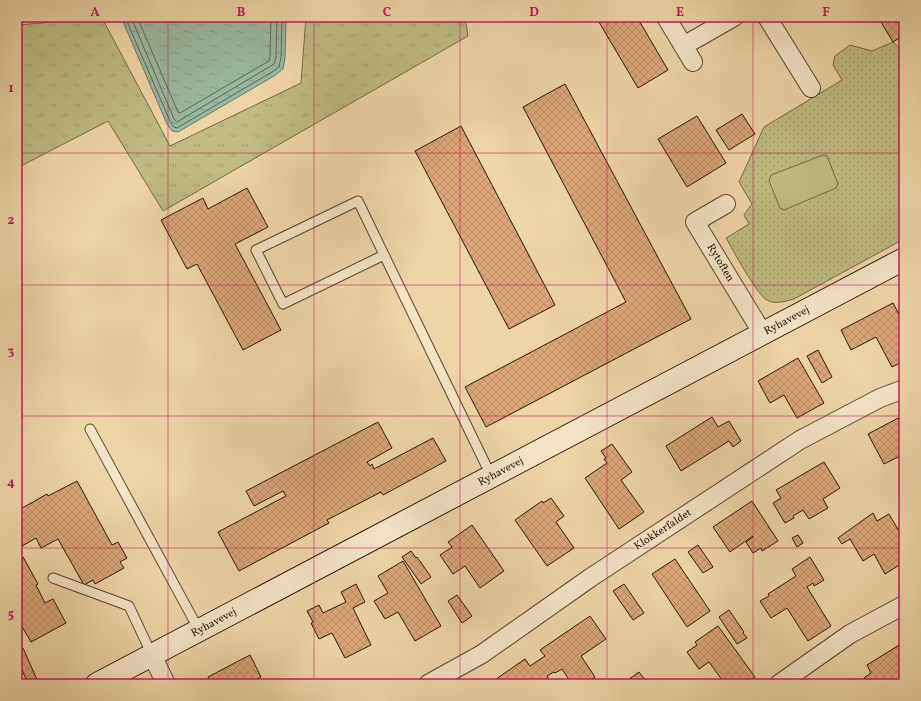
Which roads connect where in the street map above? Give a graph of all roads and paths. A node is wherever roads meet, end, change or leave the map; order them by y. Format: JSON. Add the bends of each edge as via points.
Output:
{"nodes":[{"id":1,"x":666,"y":17,"type":"edge"},
{"id":2,"x":734,"y":17,"type":"edge"},
{"id":3,"x":767,"y":17,"type":"edge"},
{"id":4,"x":683,"y":46,"type":"junction"},
{"id":5,"x":693,"y":62,"type":"dead end"},
{"id":6,"x":811,"y":88,"type":"dead end"},
{"id":7,"x":726,"y":204,"type":"dead end"},
{"id":8,"x":384,"y":255,"type":"junction"},
{"id":9,"x":904,"y":260,"type":"edge"},
{"id":10,"x":763,"y":334,"type":"junction"},
{"id":11,"x":904,"y":389,"type":"edge"},
{"id":12,"x":90,"y":429,"type":"dead end"},
{"id":13,"x":492,"y":477,"type":"junction"},
{"id":14,"x":53,"y":578,"type":"dead end"},
{"id":15,"x":904,"y":605,"type":"edge"},
{"id":16,"x":199,"y":630,"type":"junction"},
{"id":17,"x":152,"y":655,"type":"junction"},
{"id":18,"x":97,"y":684,"type":"edge"},
{"id":19,"x":166,"y":684,"type":"edge"},
{"id":20,"x":428,"y":684,"type":"edge"},
{"id":21,"x":779,"y":684,"type":"edge"}],
"edges":[{"from":1,"to":4,"type":"street"},
{"from":2,"to":4,"type":"street"},
{"from":3,"to":6,"type":"street"},
{"from":4,"to":5,"type":"street"},
{"from":7,"to":10,"type":"street","name":"Rytoften","via":[[695,222]]},
{"from":8,"to":8,"type":"lane","via":[[358,201],[256,250],[283,304]]},
{"from":8,"to":13,"type":"lane"},
{"from":9,"to":10,"type":"street","name":"Ryhavevej"},
{"from":10,"to":13,"type":"street","name":"Ryhavevej"},
{"from":11,"to":20,"type":"street","name":"Klokkerfaldet","via":[[880,398],[800,440],[596,574],[482,654]]},
{"from":12,"to":16,"type":"lane"},
{"from":13,"to":16,"type":"street","name":"Ryhavevej"},
{"from":14,"to":17,"type":"lane","via":[[128,606]]},
{"from":15,"to":21,"type":"street","via":[[850,634]]},
{"from":16,"to":17,"type":"street","name":"Ryhavevej"},
{"from":17,"to":18,"type":"street","name":"Ryhavevej"},
{"from":17,"to":19,"type":"street"}]}
